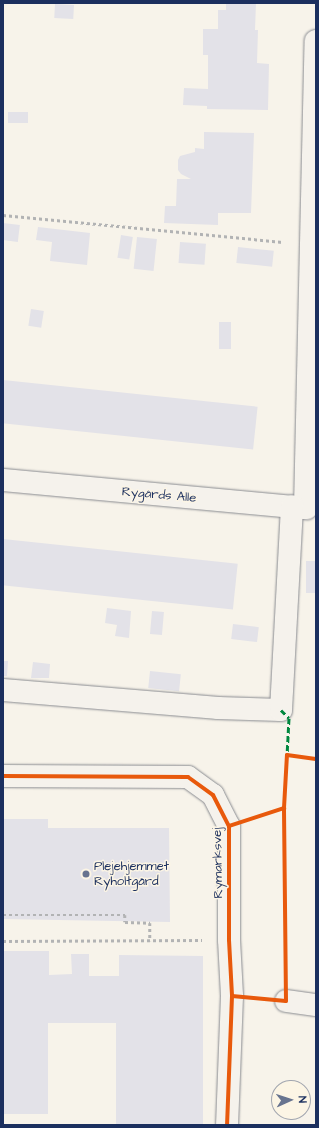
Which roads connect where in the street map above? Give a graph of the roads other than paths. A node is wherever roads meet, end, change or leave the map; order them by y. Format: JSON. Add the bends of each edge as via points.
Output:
{"nodes":[{"id":1,"x":316,"y":41,"type":"edge"},
{"id":2,"x":3,"y":480,"type":"edge"},
{"id":3,"x":305,"y":508,"type":"edge"},
{"id":4,"x":3,"y":690,"type":"edge"},
{"id":5,"x":3,"y":776,"type":"edge"},
{"id":6,"x":286,"y":1002,"type":"dead end"},
{"id":7,"x":316,"y":1005,"type":"edge"},
{"id":8,"x":227,"y":1125,"type":"edge"}],
"edges":[{"from":1,"to":3,"type":"street"},
{"from":2,"to":3,"type":"street","name":"Rygårds Alle"},
{"from":3,"to":4,"type":"street","via":[[281,710],[218,708]]},
{"from":5,"to":8,"type":"street","name":"Rymarksvej","via":[[188,778],[213,795],[229,826],[229,940],[232,996]]},
{"from":6,"to":7,"type":"street"}]}
